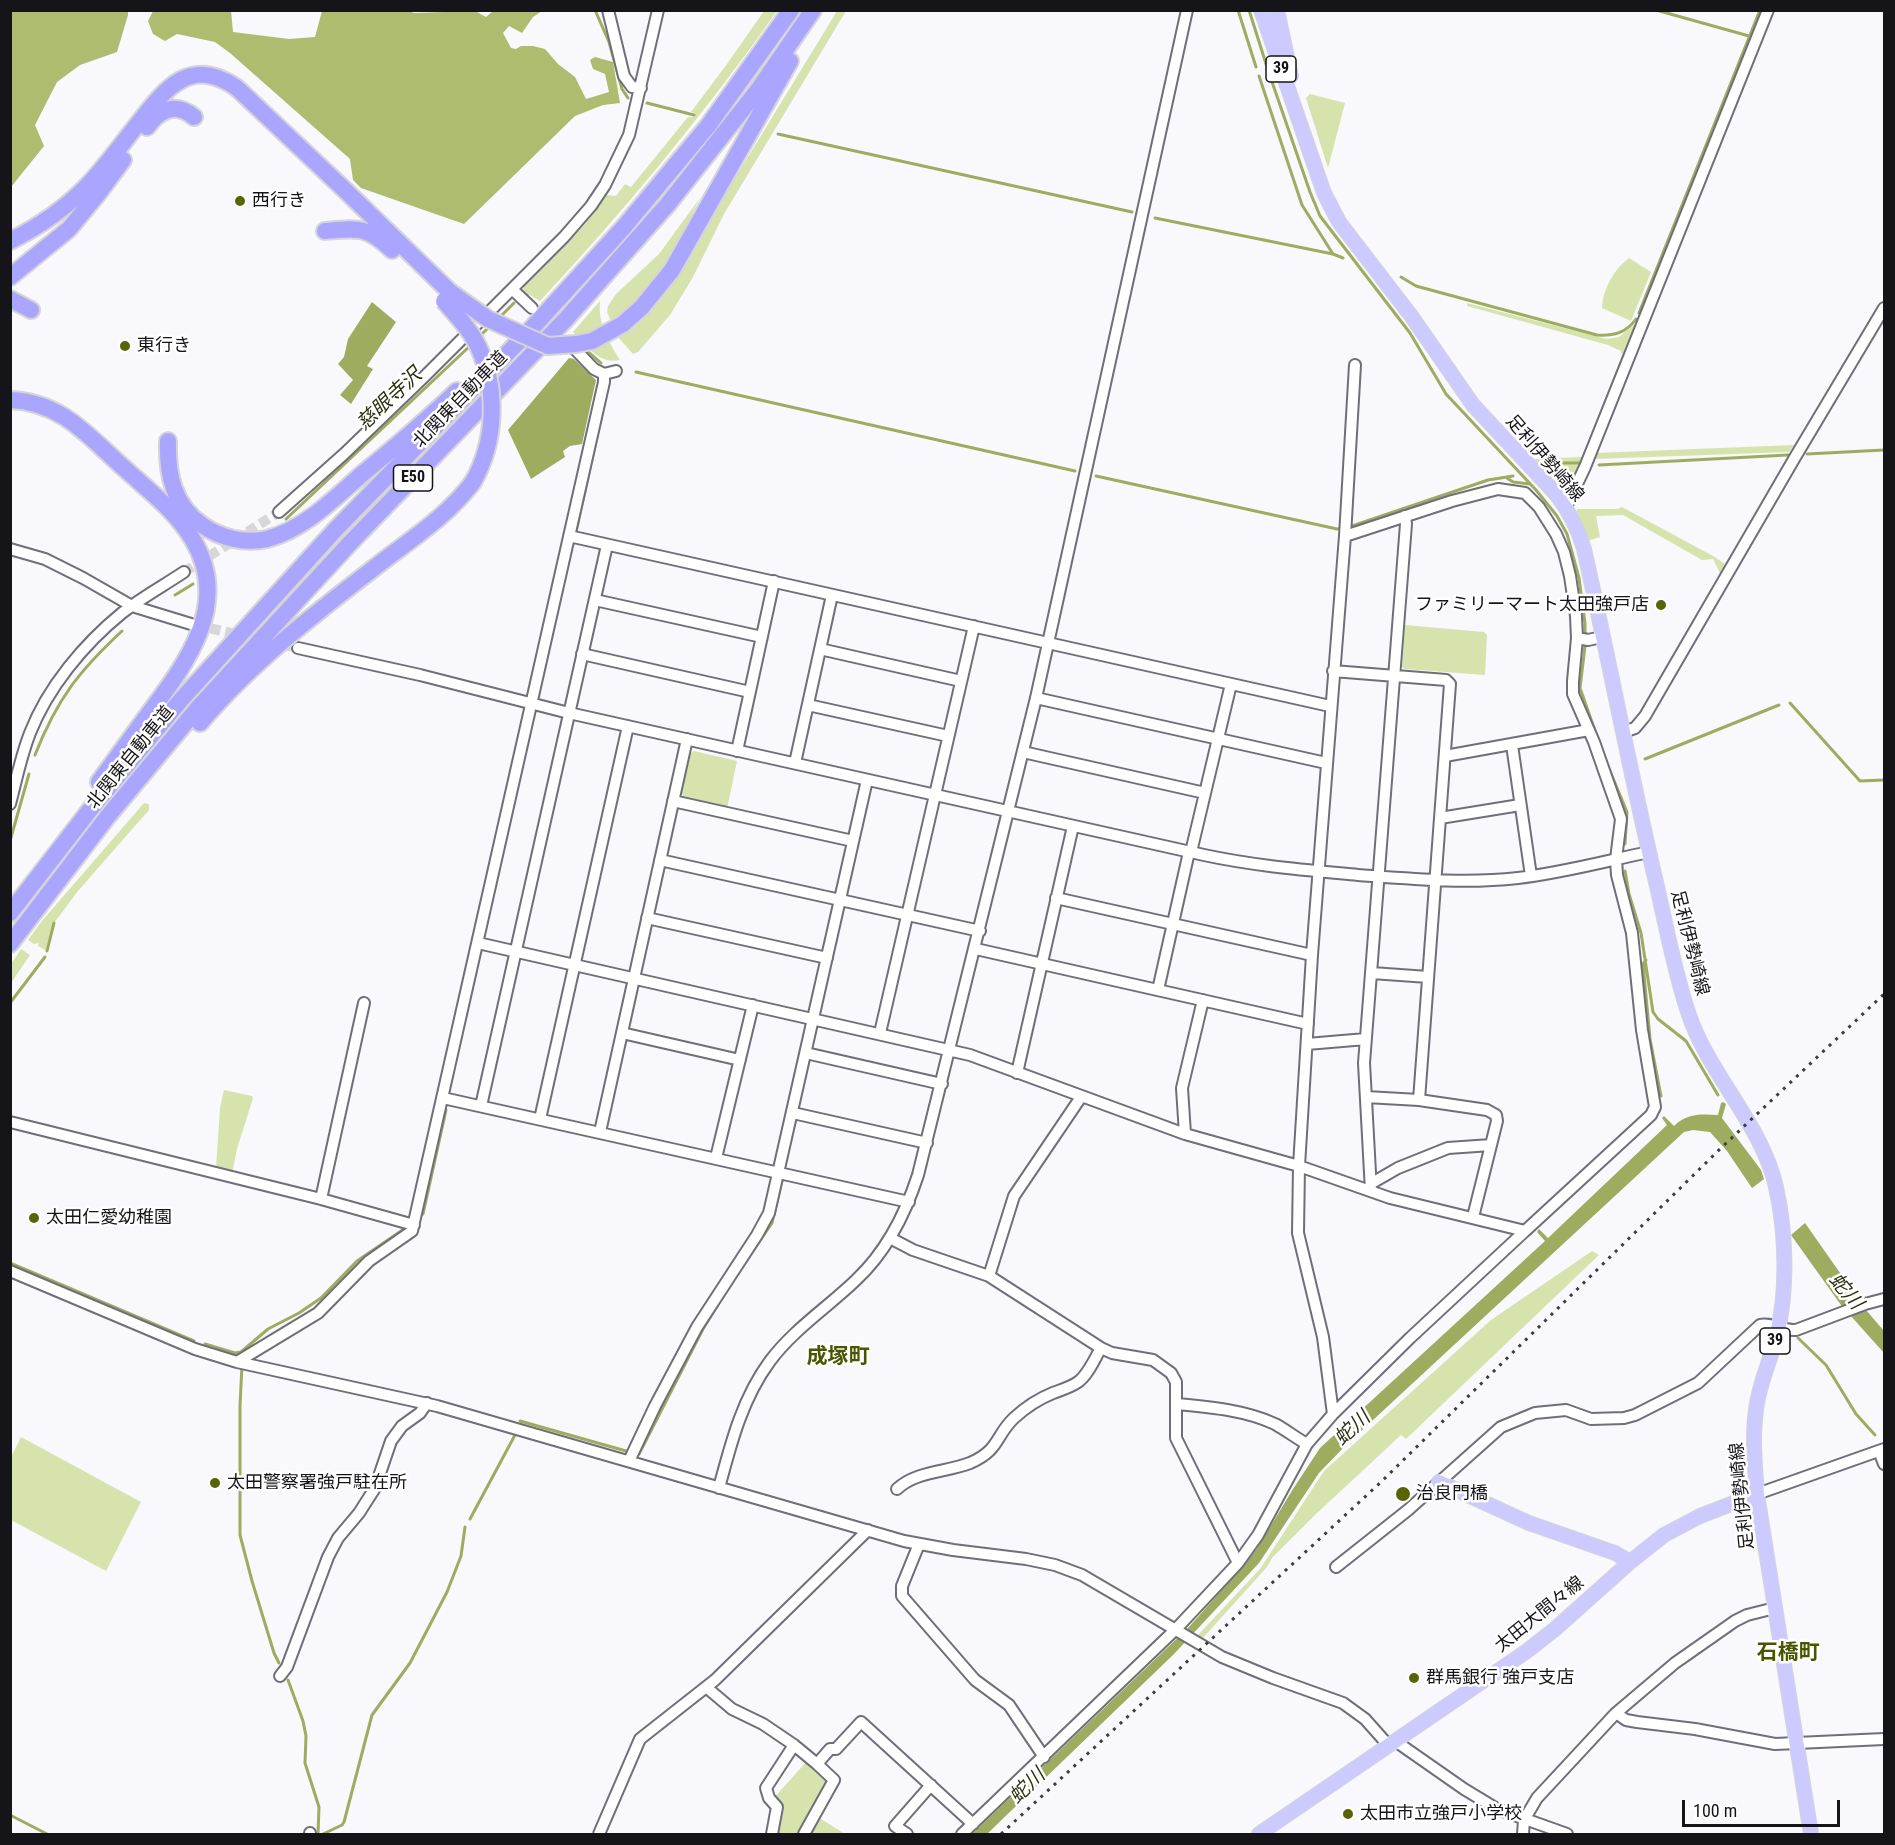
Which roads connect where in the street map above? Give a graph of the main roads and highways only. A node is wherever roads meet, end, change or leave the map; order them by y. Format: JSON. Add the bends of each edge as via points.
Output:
{"nodes":[{"id":1,"x":791,"y":10,"type":"edge"},
{"id":2,"x":813,"y":10,"type":"edge"},
{"id":3,"x":818,"y":10,"type":"edge"},
{"id":4,"x":1261,"y":10,"type":"edge"},
{"id":5,"x":1277,"y":10,"type":"edge"},
{"id":6,"x":194,"y":117,"type":"dead end"},
{"id":7,"x":1302,"y":128,"type":"junction"},
{"id":8,"x":325,"y":231,"type":"dead end"},
{"id":9,"x":10,"y":241,"type":"edge"},
{"id":10,"x":10,"y":277,"type":"edge"},
{"id":11,"x":447,"y":296,"type":"junction"},
{"id":12,"x":10,"y":298,"type":"edge"},
{"id":13,"x":31,"y":310,"type":"dead end"},
{"id":14,"x":533,"y":327,"type":"junction"},
{"id":15,"x":10,"y":400,"type":"edge"},
{"id":16,"x":168,"y":441,"type":"dead end"},
{"id":17,"x":137,"y":782,"type":"junction"},
{"id":18,"x":40,"y":874,"type":"junction"},
{"id":19,"x":10,"y":913,"type":"edge"},
{"id":20,"x":10,"y":944,"type":"edge"},
{"id":21,"x":1439,"y":1482,"type":"road end"},
{"id":22,"x":1757,"y":1494,"type":"junction"},
{"id":23,"x":1630,"y":1562,"type":"junction"},
{"id":24,"x":1259,"y":1834,"type":"edge"},
{"id":25,"x":1811,"y":1834,"type":"edge"}],
"edges":[{"from":1,"to":14,"type":"highway","name":"北関東自動車道","number":"E50","via":[[743,81],[678,163]]},
{"from":2,"to":17,"type":"highway","name":"北関東自動車道","number":"E50","via":[[758,90],[646,230],[248,653]]},
{"from":3,"to":11,"type":"highway","bridge":true,"via":[[672,270],[623,324],[592,340],[548,346]]},
{"from":4,"to":7,"type":"main road","name":"足利伊勢崎線","number":"39"},
{"from":5,"to":7,"type":"main road","name":"足利伊勢崎線","number":"39"},
{"from":6,"to":10,"type":"highway","via":[[179,108],[162,111],[69,229]]},
{"from":7,"to":22,"type":"main road","name":"足利伊勢崎線","number":"39","via":[[1324,193],[1339,222],[1473,405],[1566,507],[1584,549],[1587,638],[1623,732],[1682,992],[1695,1032],[1757,1138],[1776,1187],[1784,1281],[1778,1328],[1756,1409]]},
{"from":8,"to":11,"type":"highway","via":[[352,229],[374,234]]},
{"from":9,"to":11,"type":"highway","via":[[44,223],[74,199],[165,90],[183,78],[205,74],[237,88],[347,192]]},
{"from":11,"to":17,"type":"highway","bridge":true,"via":[[477,345],[489,381],[489,441],[473,482],[444,515],[261,661],[181,746]]},
{"from":12,"to":13,"type":"highway"},
{"from":14,"to":16,"type":"highway","via":[[493,356],[407,437],[313,515],[268,538],[229,538],[191,517],[172,487]]},
{"from":14,"to":18,"type":"highway","name":"北関東自動車道","number":"E50","via":[[336,529],[180,701]]},
{"from":15,"to":18,"type":"highway","via":[[46,407],[71,420],[170,510],[194,541],[207,590],[203,621],[185,663],[72,819]]},
{"from":17,"to":20,"type":"highway","name":"北関東自動車道","number":"E50"},
{"from":18,"to":19,"type":"highway","name":"北関東自動車道","number":"E50"},
{"from":21,"to":23,"type":"main road","via":[[1529,1523]]},
{"from":22,"to":23,"type":"main road","name":"太田大間々線","via":[[1680,1526]]},
{"from":22,"to":25,"type":"main road","name":"足利伊勢崎線","number":"39"},
{"from":23,"to":24,"type":"main road","name":"太田大間々線","via":[[1527,1651]]}]}
